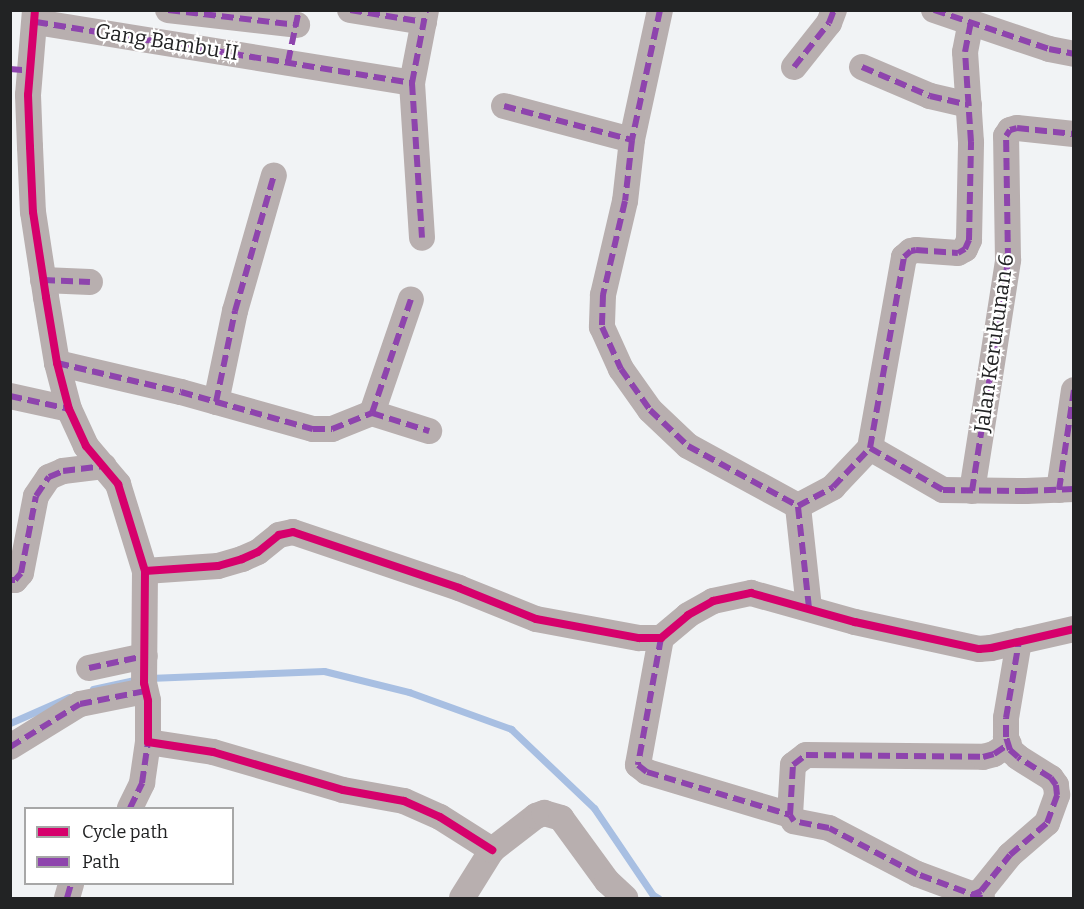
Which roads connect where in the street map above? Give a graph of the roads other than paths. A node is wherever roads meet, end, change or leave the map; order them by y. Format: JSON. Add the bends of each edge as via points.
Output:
{"nodes":[{"id":1,"x":168,"y":10,"type":"edge"},
{"id":2,"x":350,"y":10,"type":"edge"},
{"id":3,"x":660,"y":10,"type":"edge"},
{"id":4,"x":834,"y":10,"type":"edge"},
{"id":5,"x":933,"y":10,"type":"edge"},
{"id":6,"x":36,"y":16,"type":"edge"},
{"id":7,"x":424,"y":16,"type":"edge"},
{"id":8,"x":298,"y":18,"type":"edge"},
{"id":9,"x":971,"y":22,"type":"junction"},
{"id":10,"x":1074,"y":54,"type":"edge"},
{"id":11,"x":293,"y":63,"type":"junction"},
{"id":12,"x":795,"y":67,"type":"dead end"},
{"id":13,"x":862,"y":68,"type":"dead end"},
{"id":14,"x":21,"y":70,"type":"edge"},
{"id":15,"x":412,"y":83,"type":"junction"},
{"id":16,"x":969,"y":105,"type":"junction"},
{"id":17,"x":504,"y":106,"type":"dead end"},
{"id":18,"x":1074,"y":134,"type":"edge"},
{"id":19,"x":632,"y":140,"type":"junction"},
{"id":20,"x":274,"y":175,"type":"dead end"},
{"id":21,"x":422,"y":238,"type":"dead end"},
{"id":22,"x":43,"y":280,"type":"junction"},
{"id":23,"x":90,"y":282,"type":"dead end"},
{"id":24,"x":411,"y":299,"type":"dead end"},
{"id":25,"x":57,"y":363,"type":"junction"},
{"id":26,"x":1074,"y":390,"type":"edge"},
{"id":27,"x":10,"y":396,"type":"edge"},
{"id":28,"x":216,"y":402,"type":"junction"},
{"id":29,"x":69,"y":409,"type":"junction"},
{"id":30,"x":372,"y":413,"type":"junction"},
{"id":31,"x":429,"y":431,"type":"dead end"},
{"id":32,"x":870,"y":448,"type":"junction"},
{"id":33,"x":104,"y":466,"type":"junction"},
{"id":34,"x":1066,"y":489,"type":"edge"},
{"id":35,"x":972,"y":491,"type":"junction"},
{"id":36,"x":798,"y":506,"type":"junction"},
{"id":37,"x":145,"y":572,"type":"junction"},
{"id":38,"x":10,"y":580,"type":"edge"},
{"id":39,"x":809,"y":608,"type":"junction"},
{"id":40,"x":1074,"y":629,"type":"edge"},
{"id":41,"x":661,"y":638,"type":"junction"},
{"id":42,"x":1019,"y":641,"type":"junction"},
{"id":43,"x":89,"y":668,"type":"dead end"},
{"id":44,"x":145,"y":675,"type":"junction"},
{"id":45,"x":148,"y":742,"type":"junction"},
{"id":46,"x":1009,"y":744,"type":"junction"},
{"id":47,"x":10,"y":747,"type":"edge"},
{"id":48,"x":130,"y":807,"type":"edge"},
{"id":49,"x":790,"y":815,"type":"junction"},
{"id":50,"x":492,"y":850,"type":"junction"},
{"id":51,"x":609,"y":893,"type":"edge"},
{"id":52,"x":977,"y":897,"type":"edge"},
{"id":53,"x":462,"y":898,"type":"edge"}],
"edges":[{"from":1,"to":8,"type":"street"},
{"from":2,"to":7,"type":"street"},
{"from":3,"to":19,"type":"street"},
{"from":4,"to":12,"type":"street","via":[[829,23]]},
{"from":5,"to":9,"type":"street"},
{"from":6,"to":11,"type":"street","name":"Gang Bambu II"},
{"from":6,"to":14,"type":"street"},
{"from":7,"to":15,"type":"street"},
{"from":8,"to":11,"type":"street"},
{"from":9,"to":10,"type":"street"},
{"from":9,"to":16,"type":"street","via":[[965,52]]},
{"from":11,"to":15,"type":"street","name":"Gang Bambu II"},
{"from":13,"to":16,"type":"street","via":[[930,96]]},
{"from":14,"to":22,"type":"street","via":[[28,95],[33,212]]},
{"from":15,"to":21,"type":"street"},
{"from":16,"to":32,"type":"street","via":[[969,240],[958,253],[916,250],[904,257]]},
{"from":17,"to":19,"type":"street"},
{"from":18,"to":35,"type":"street","name":"Jalan Kerukunan 6","via":[[1017,128],[1006,136],[1008,260]]},
{"from":19,"to":36,"type":"street","via":[[626,201],[603,295],[602,327],[621,369],[650,410],[688,446]]},
{"from":20,"to":28,"type":"street","via":[[235,311]]},
{"from":22,"to":23,"type":"street"},
{"from":22,"to":25,"type":"street"},
{"from":24,"to":30,"type":"street"},
{"from":25,"to":28,"type":"street"},
{"from":25,"to":29,"type":"street"},
{"from":26,"to":34,"type":"street"},
{"from":27,"to":29,"type":"street"},
{"from":28,"to":30,"type":"street","via":[[313,429],[349,425]]},
{"from":29,"to":33,"type":"street","via":[[86,446]]},
{"from":30,"to":31,"type":"street"},
{"from":32,"to":35,"type":"street","via":[[943,490]]},
{"from":32,"to":36,"type":"street","via":[[833,487]]},
{"from":33,"to":37,"type":"street","via":[[118,484]]},
{"from":33,"to":38,"type":"street","via":[[63,471],[49,477],[36,496],[21,573]]},
{"from":34,"to":35,"type":"street"},
{"from":36,"to":39,"type":"street"},
{"from":37,"to":41,"type":"street","via":[[218,566],[242,560],[279,535],[293,531],[536,619],[612,634]]},
{"from":37,"to":44,"type":"street"},
{"from":39,"to":41,"type":"street","via":[[751,594],[713,601],[688,615]]},
{"from":39,"to":42,"type":"street","via":[[979,649]]},
{"from":40,"to":42,"type":"street"},
{"from":41,"to":49,"type":"street","via":[[638,765],[647,772]]},
{"from":42,"to":46,"type":"street","via":[[1006,718]]},
{"from":43,"to":44,"type":"street"},
{"from":44,"to":45,"type":"street"},
{"from":44,"to":47,"type":"street","via":[[80,704]]},
{"from":45,"to":48,"type":"street","via":[[142,783]]},
{"from":45,"to":50,"type":"street","via":[[213,752],[343,790],[404,801],[440,817]]},
{"from":46,"to":49,"type":"street","via":[[983,757],[806,755],[793,765]]},
{"from":46,"to":52,"type":"street","via":[[1018,757],[1051,778],[1057,795],[1047,823],[1010,855]]},
{"from":49,"to":52,"type":"street","via":[[800,824],[829,828],[917,874]]},
{"from":50,"to":51,"type":"street","via":[[536,816],[553,814],[561,818]]},
{"from":50,"to":53,"type":"street"}]}
